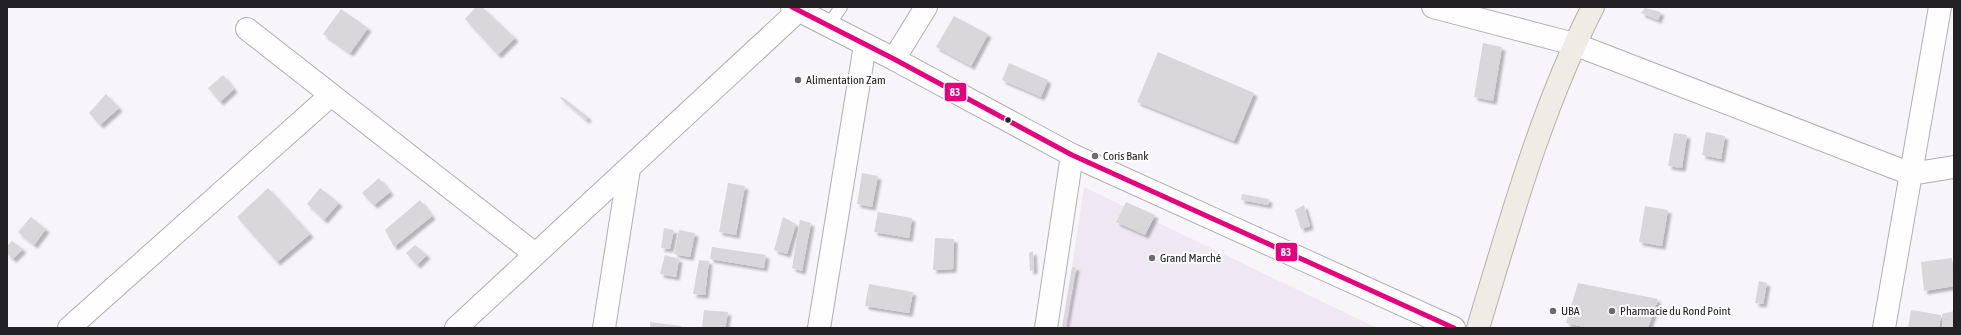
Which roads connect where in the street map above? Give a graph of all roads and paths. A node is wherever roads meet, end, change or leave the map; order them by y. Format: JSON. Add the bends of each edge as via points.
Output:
{"nodes":[{"id":1,"x":841,"y":7,"type":"edge"},
{"id":2,"x":926,"y":7,"type":"edge"},
{"id":3,"x":1433,"y":7,"type":"edge"},
{"id":4,"x":1593,"y":7,"type":"edge"},
{"id":5,"x":1940,"y":7,"type":"edge"},
{"id":6,"x":795,"y":9,"type":"edge"},
{"id":7,"x":828,"y":26,"type":"junction"},
{"id":8,"x":247,"y":29,"type":"dead end"},
{"id":9,"x":1574,"y":44,"type":"junction"},
{"id":10,"x":865,"y":45,"type":"junction"},
{"id":11,"x":894,"y":59,"type":"junction"},
{"id":12,"x":332,"y":95,"type":"junction"},
{"id":13,"x":1072,"y":155,"type":"junction"},
{"id":14,"x":1954,"y":167,"type":"edge"},
{"id":15,"x":629,"y":169,"type":"junction"},
{"id":16,"x":1911,"y":174,"type":"junction"},
{"id":17,"x":535,"y":254,"type":"junction"},
{"id":18,"x":69,"y":328,"type":"edge"},
{"id":19,"x":456,"y":328,"type":"edge"},
{"id":20,"x":604,"y":328,"type":"edge"},
{"id":21,"x":819,"y":328,"type":"edge"},
{"id":22,"x":1046,"y":328,"type":"edge"},
{"id":23,"x":1454,"y":328,"type":"edge"},
{"id":24,"x":1478,"y":328,"type":"edge"},
{"id":25,"x":1884,"y":328,"type":"edge"}],
"edges":[{"from":1,"to":7,"type":"lane"},
{"from":2,"to":11,"type":"street"},
{"from":3,"to":9,"type":"street"},
{"from":4,"to":9,"type":"main road"},
{"from":5,"to":16,"type":"street"},
{"from":6,"to":7,"type":"street"},
{"from":6,"to":15,"type":"street"},
{"from":7,"to":10,"type":"street"},
{"from":8,"to":12,"type":"street"},
{"from":9,"to":16,"type":"street"},
{"from":9,"to":24,"type":"main road","via":[[1526,170]]},
{"from":10,"to":11,"type":"street"},
{"from":10,"to":21,"type":"street"},
{"from":11,"to":13,"type":"street"},
{"from":12,"to":17,"type":"street"},
{"from":12,"to":18,"type":"street"},
{"from":13,"to":22,"type":"street"},
{"from":13,"to":23,"type":"street"},
{"from":14,"to":16,"type":"street"},
{"from":15,"to":17,"type":"street"},
{"from":15,"to":20,"type":"street"},
{"from":16,"to":25,"type":"street"},
{"from":17,"to":19,"type":"street"}]}
